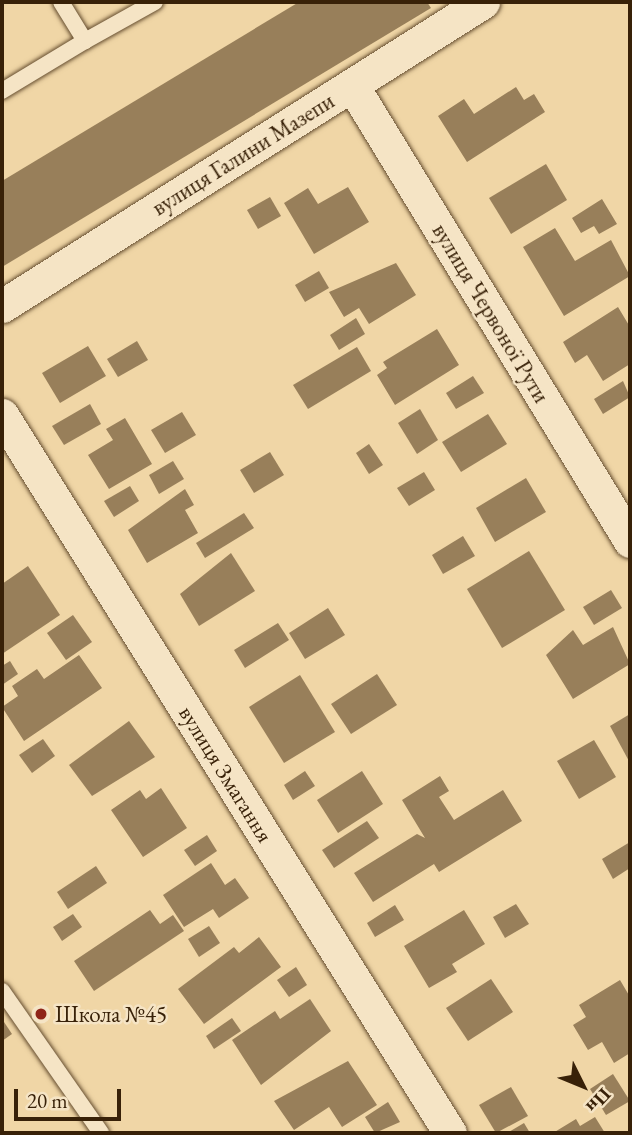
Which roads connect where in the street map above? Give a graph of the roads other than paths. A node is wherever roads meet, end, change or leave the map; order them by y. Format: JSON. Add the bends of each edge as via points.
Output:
{"nodes":[{"id":1,"x":61,"y":2,"type":"edge"},
{"id":2,"x":155,"y":2,"type":"edge"},
{"id":3,"x":475,"y":4,"type":"edge"},
{"id":4,"x":85,"y":41,"type":"junction"},
{"id":5,"x":352,"y":85,"type":"junction"},
{"id":6,"x":2,"y":91,"type":"edge"},
{"id":7,"x":2,"y":306,"type":"edge"},
{"id":8,"x":2,"y":415,"type":"edge"},
{"id":9,"x":630,"y":541,"type":"edge"},
{"id":10,"x":2,"y":991,"type":"edge"},
{"id":11,"x":101,"y":1133,"type":"edge"},
{"id":12,"x":450,"y":1133,"type":"edge"}],
"edges":[{"from":1,"to":4,"type":"lane"},
{"from":2,"to":4,"type":"lane"},
{"from":3,"to":5,"type":"street","name":"вулиця Галини Мазепи"},
{"from":4,"to":6,"type":"lane"},
{"from":5,"to":7,"type":"street","name":"вулиця Галини Мазепи"},
{"from":5,"to":9,"type":"street","name":"вулиця Червоної Рути"},
{"from":8,"to":12,"type":"street","name":"вулиця Змагання"},
{"from":10,"to":11,"type":"lane"}]}
